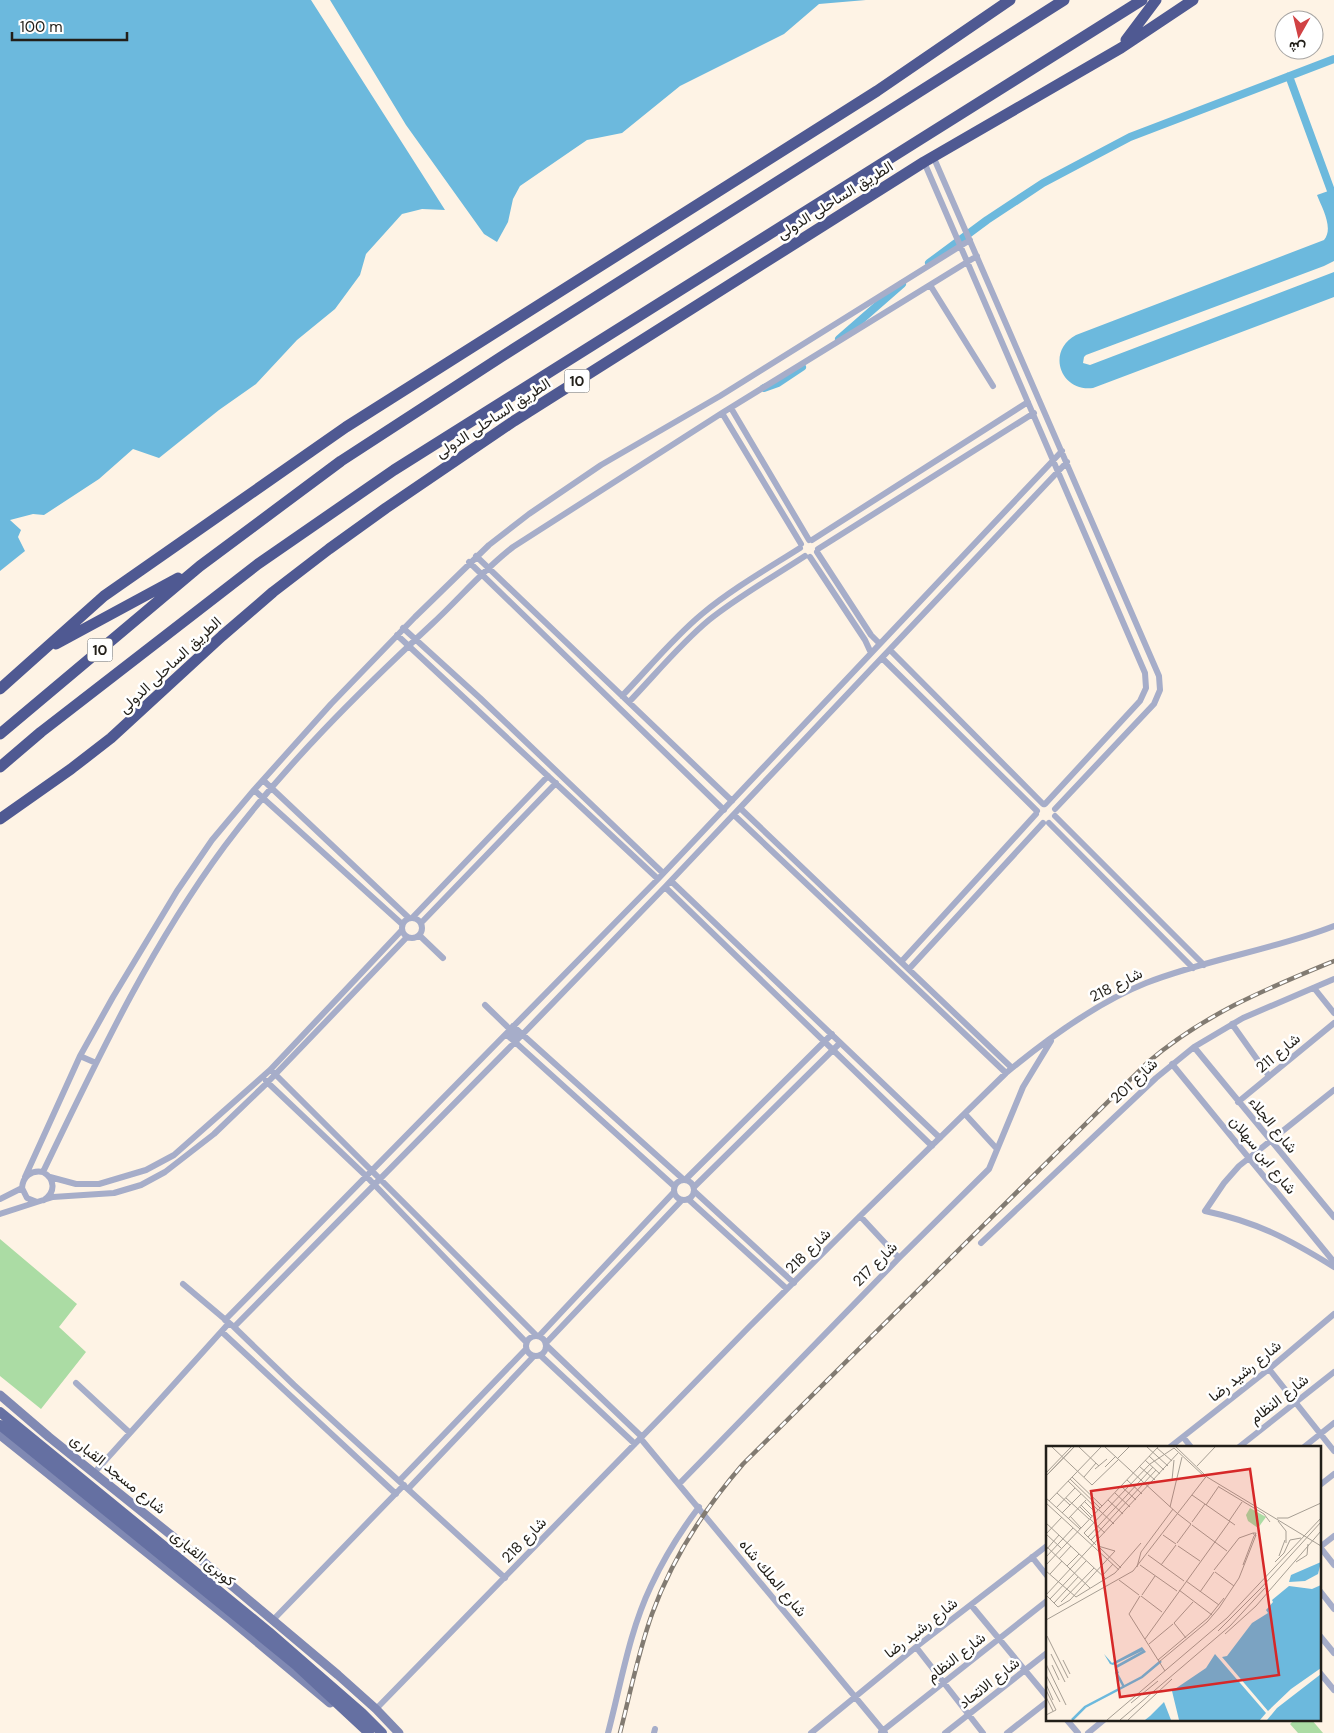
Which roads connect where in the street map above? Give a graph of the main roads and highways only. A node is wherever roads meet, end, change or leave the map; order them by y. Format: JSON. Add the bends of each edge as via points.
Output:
{"nodes":[{"id":1,"x":1010,"y":0,"type":"edge"},
{"id":2,"x":1059,"y":0,"type":"edge"},
{"id":3,"x":1064,"y":0,"type":"edge"},
{"id":4,"x":1142,"y":0,"type":"edge"},
{"id":5,"x":1156,"y":0,"type":"edge"},
{"id":6,"x":1193,"y":0,"type":"edge"},
{"id":7,"x":1049,"y":10,"type":"junction"},
{"id":8,"x":1121,"y":48,"type":"junction"},
{"id":9,"x":200,"y":566,"type":"junction"},
{"id":10,"x":46,"y":650,"type":"junction"},
{"id":11,"x":0,"y":689,"type":"edge"},
{"id":12,"x":0,"y":734,"type":"edge"},
{"id":13,"x":0,"y":767,"type":"edge"},
{"id":14,"x":0,"y":819,"type":"edge"},
{"id":15,"x":0,"y":1412,"type":"edge"},
{"id":16,"x":0,"y":1425,"type":"edge"},
{"id":17,"x":369,"y":1733,"type":"edge"},
{"id":18,"x":382,"y":1733,"type":"edge"}],
"edges":[{"from":1,"to":10,"type":"highway","number":"10","via":[[877,91],[346,427],[104,596]]},
{"from":2,"to":7,"type":"highway"},
{"from":3,"to":7,"type":"highway","number":"10"},
{"from":4,"to":13,"type":"highway","name":"الطريق الساحلى الدولى","number":"10","via":[[394,470],[258,564]]},
{"from":5,"to":8,"type":"highway"},
{"from":6,"to":8,"type":"highway","name":"الطريق الساحلى الدولى","number":"10"},
{"from":7,"to":9,"type":"highway","number":"10","via":[[500,357],[349,456]]},
{"from":8,"to":14,"type":"highway","name":"الطريق الساحلى الدولى","number":"10","via":[[929,159],[514,421],[357,528],[247,614],[111,738]]},
{"from":9,"to":10,"type":"highway"},
{"from":9,"to":12,"type":"highway","number":"10"},
{"from":10,"to":11,"type":"highway","number":"10"},
{"from":15,"to":18,"type":"main road","name":"كوبرى القبارى","via":[[269,1632]]},
{"from":16,"to":17,"type":"main road","name":"كوبرى القبارى","via":[[241,1620]]}]}
